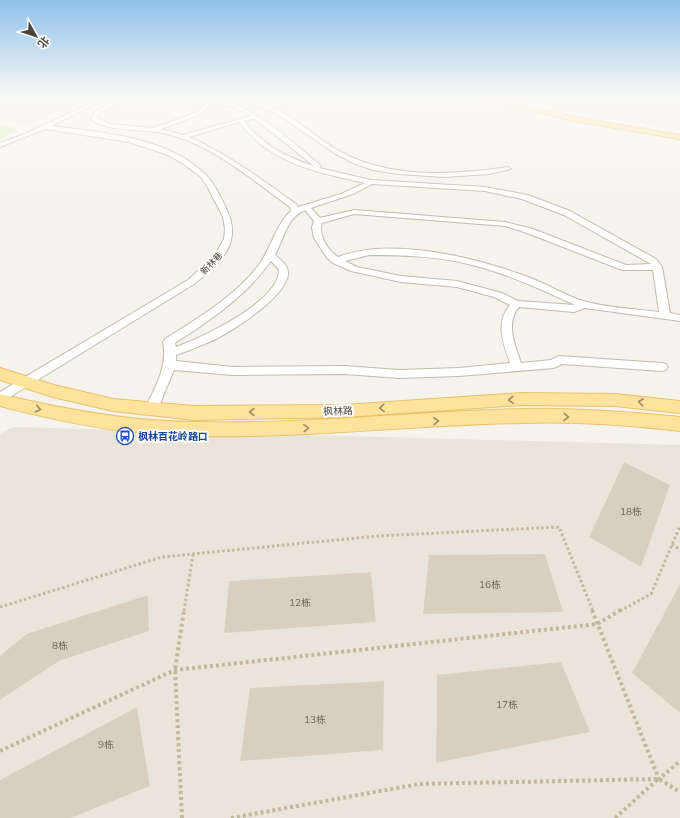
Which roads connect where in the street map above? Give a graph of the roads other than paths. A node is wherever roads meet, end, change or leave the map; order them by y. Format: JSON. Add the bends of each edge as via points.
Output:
{"nodes":[{"id":1,"x":23,"y":136,"type":"edge"},
{"id":2,"x":98,"y":136,"type":"edge"},
{"id":3,"x":179,"y":136,"type":"edge"},
{"id":4,"x":254,"y":136,"type":"edge"},
{"id":5,"x":280,"y":136,"type":"edge"},
{"id":6,"x":313,"y":136,"type":"edge"},
{"id":7,"x":667,"y":136,"type":"edge"},
{"id":8,"x":182,"y":137,"type":"joint"},
{"id":9,"x":680,"y":138,"type":"edge"},
{"id":10,"x":0,"y":145,"type":"edge"},
{"id":11,"x":508,"y":169,"type":"dead end"},
{"id":12,"x":324,"y":171,"type":"junction"},
{"id":13,"x":371,"y":182,"type":"junction"},
{"id":14,"x":306,"y":207,"type":"junction"},
{"id":15,"x":295,"y":211,"type":"junction"},
{"id":16,"x":318,"y":221,"type":"junction"},
{"id":17,"x":270,"y":256,"type":"junction"},
{"id":18,"x":336,"y":261,"type":"junction"},
{"id":19,"x":657,"y":267,"type":"junction"},
{"id":20,"x":516,"y":304,"type":"junction"},
{"id":21,"x":584,"y":305,"type":"junction"},
{"id":22,"x":665,"y":316,"type":"junction"},
{"id":23,"x":680,"y":318,"type":"edge"},
{"id":24,"x":172,"y":352,"type":"junction"},
{"id":25,"x":170,"y":365,"type":"junction"},
{"id":26,"x":516,"y":367,"type":"junction"},
{"id":27,"x":662,"y":367,"type":"dead end"},
{"id":28,"x":0,"y":374,"type":"edge"},
{"id":29,"x":26,"y":382,"type":"junction"},
{"id":30,"x":0,"y":399,"type":"edge"},
{"id":31,"x":680,"y":407,"type":"edge"},
{"id":32,"x":151,"y":410,"type":"junction"},
{"id":33,"x":680,"y":424,"type":"edge"}],
"edges":[{"from":1,"to":10,"type":"street"},
{"from":2,"to":29,"type":"street","name":"新林巷","via":[[136,143],[175,156],[204,177],[224,210],[230,226],[228,240],[222,254],[197,277],[162,301]]},
{"from":3,"to":8,"type":"street"},
{"from":4,"to":12,"type":"street","via":[[267,148],[295,162]]},
{"from":5,"to":12,"type":"street"},
{"from":6,"to":11,"type":"street","via":[[351,160],[409,173],[474,174]]},
{"from":7,"to":9,"type":"main road"},
{"from":8,"to":15,"type":"street","via":[[220,156],[293,206]]},
{"from":12,"to":13,"type":"street"},
{"from":13,"to":14,"type":"street","via":[[362,188]]},
{"from":13,"to":19,"type":"street","via":[[485,189],[525,197],[567,213],[645,255]]},
{"from":14,"to":15,"type":"street"},
{"from":14,"to":16,"type":"street"},
{"from":15,"to":17,"type":"street","via":[[282,229]]},
{"from":16,"to":18,"type":"street","via":[[318,238]]},
{"from":16,"to":19,"type":"street","via":[[354,212],[504,224],[530,230],[625,268]]},
{"from":17,"to":24,"type":"street","via":[[227,303],[169,342]]},
{"from":17,"to":24,"type":"street","via":[[283,268],[284,276],[280,284],[257,308],[216,335]]},
{"from":18,"to":20,"type":"street","via":[[379,276],[457,284]]},
{"from":18,"to":21,"type":"street","via":[[369,252],[410,252],[473,262],[526,279]]},
{"from":19,"to":22,"type":"street"},
{"from":20,"to":21,"type":"street","via":[[574,309]]},
{"from":20,"to":26,"type":"street","via":[[508,312],[505,324]]},
{"from":21,"to":22,"type":"street"},
{"from":22,"to":23,"type":"street"},
{"from":24,"to":25,"type":"street"},
{"from":25,"to":26,"type":"street","via":[[233,371],[344,370],[400,374]]},
{"from":25,"to":32,"type":"street"},
{"from":26,"to":27,"type":"street","via":[[554,364],[559,360]]},
{"from":28,"to":29,"type":"main road","name":"枫林路"},
{"from":29,"to":30,"type":"street","name":"新林巷"},
{"from":29,"to":32,"type":"main road","name":"枫林路","via":[[113,405]]},
{"from":30,"to":33,"type":"main road","name":"枫林路","one_way":true,"via":[[93,420],[137,426],[202,429],[302,429],[523,416],[625,418]]},
{"from":31,"to":32,"type":"main road","name":"枫林路","one_way":true,"via":[[615,400],[522,400],[344,411]]}]}
